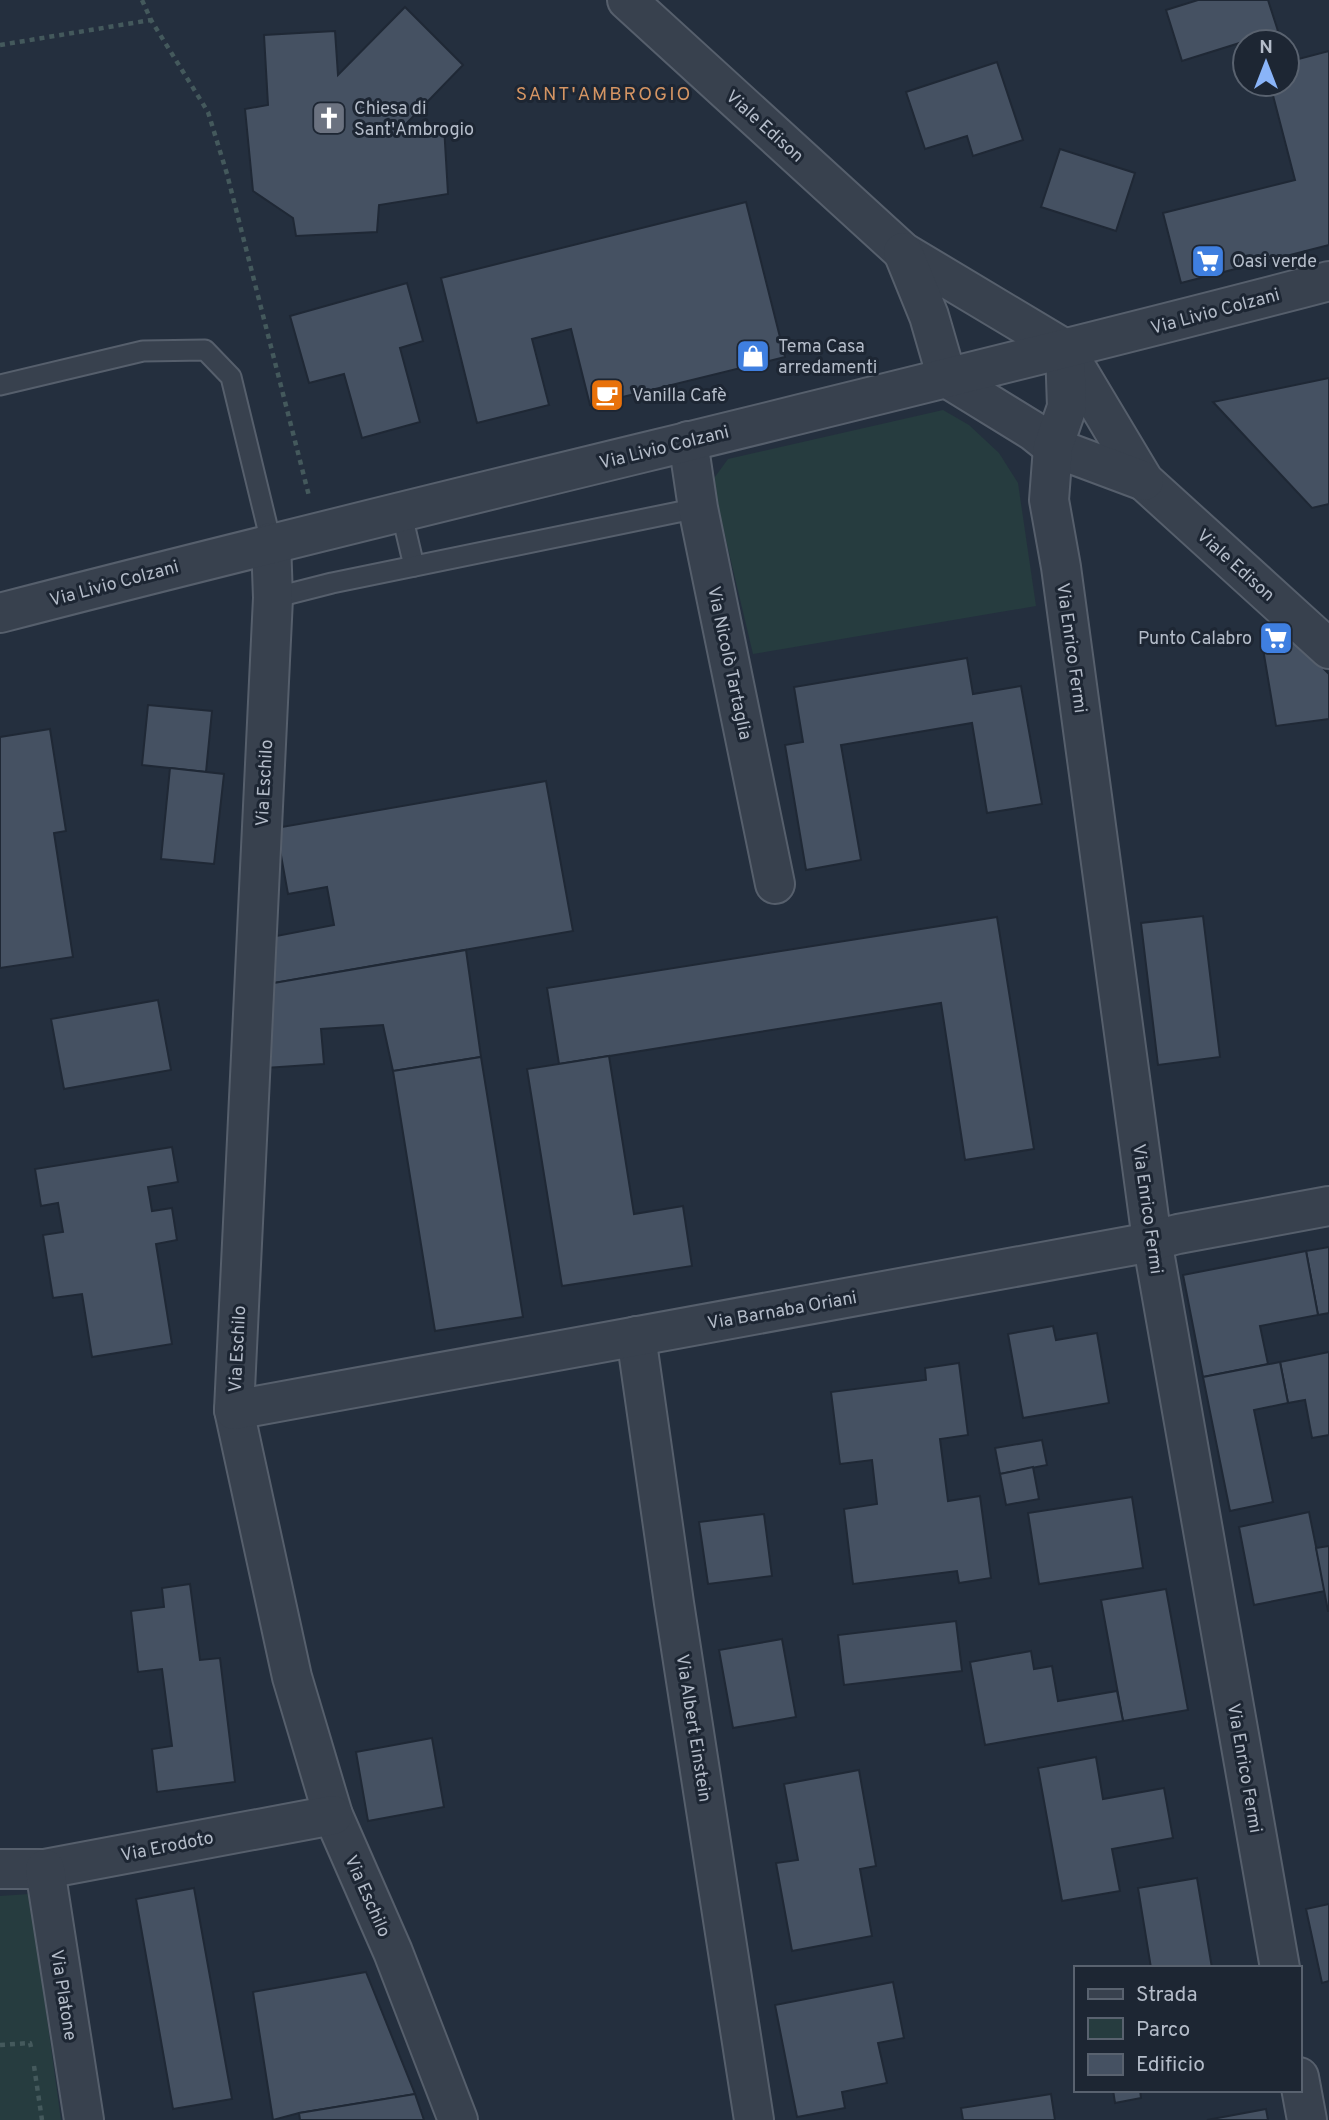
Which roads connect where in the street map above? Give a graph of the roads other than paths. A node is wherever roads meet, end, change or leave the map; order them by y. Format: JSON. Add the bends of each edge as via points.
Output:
{"nodes":[{"id":1,"x":627,"y":0,"type":"edge"},
{"id":2,"x":903,"y":252,"type":"junction"},
{"id":3,"x":1329,"y":281,"type":"edge"},
{"id":4,"x":1065,"y":349,"type":"junction"},
{"id":5,"x":947,"y":378,"type":"junction"},
{"id":6,"x":0,"y":385,"type":"edge"},
{"id":7,"x":688,"y":441,"type":"junction"},
{"id":8,"x":1053,"y":447,"type":"junction"},
{"id":9,"x":1144,"y":481,"type":"junction"},
{"id":10,"x":698,"y":508,"type":"junction"},
{"id":11,"x":401,"y":511,"type":"junction"},
{"id":12,"x":271,"y":542,"type":"junction"},
{"id":13,"x":414,"y":566,"type":"junction"},
{"id":14,"x":273,"y":598,"type":"junction"},
{"id":15,"x":0,"y":613,"type":"edge"},
{"id":16,"x":1329,"y":649,"type":"edge"},
{"id":17,"x":775,"y":884,"type":"dead end"},
{"id":18,"x":1329,"y":1206,"type":"edge"},
{"id":19,"x":1152,"y":1240,"type":"junction"},
{"id":20,"x":636,"y":1336,"type":"junction"},
{"id":21,"x":234,"y":1410,"type":"junction"},
{"id":22,"x":333,"y":1815,"type":"junction"},
{"id":23,"x":0,"y":1869,"type":"edge"},
{"id":24,"x":45,"y":1869,"type":"junction"},
{"id":25,"x":1280,"y":1966,"type":"edge"},
{"id":26,"x":1301,"y":2088,"type":"edge"},
{"id":27,"x":84,"y":2120,"type":"edge"},
{"id":28,"x":458,"y":2120,"type":"edge"},
{"id":29,"x":754,"y":2120,"type":"edge"},
{"id":30,"x":1307,"y":2120,"type":"edge"}],
"edges":[{"from":1,"to":2,"type":"street","name":"Viale Edison"},
{"from":2,"to":4,"type":"street"},
{"from":2,"to":5,"type":"street"},
{"from":3,"to":4,"type":"street","name":"Via Livio Colzani"},
{"from":4,"to":5,"type":"street","name":"Via Livio Colzani"},
{"from":4,"to":8,"type":"street","name":"Via Enrico Fermi","via":[[1067,407]]},
{"from":4,"to":9,"type":"street","name":"Viale Edison"},
{"from":5,"to":7,"type":"street","name":"Via Livio Colzani"},
{"from":5,"to":8,"type":"street"},
{"from":6,"to":12,"type":"lane","via":[[143,351],[205,349],[231,377]]},
{"from":7,"to":10,"type":"street","name":"Via Nicolò Tartaglia"},
{"from":7,"to":11,"type":"street","name":"Via Livio Colzani"},
{"from":8,"to":9,"type":"street","name":"Viale Edison"},
{"from":8,"to":19,"type":"street","name":"Via Enrico Fermi","via":[[1049,500]]},
{"from":9,"to":16,"type":"street","name":"Viale Edison"},
{"from":10,"to":13,"type":"lane"},
{"from":10,"to":17,"type":"street","name":"Via Nicolò Tartaglia"},
{"from":11,"to":12,"type":"street","name":"Via Livio Colzani"},
{"from":11,"to":13,"type":"lane"},
{"from":12,"to":14,"type":"street","name":"Via Eschilo"},
{"from":12,"to":15,"type":"street","name":"Via Livio Colzani"},
{"from":13,"to":14,"type":"lane"},
{"from":14,"to":21,"type":"street","name":"Via Eschilo"},
{"from":18,"to":19,"type":"street","name":"Via Barnaba Oriani"},
{"from":19,"to":20,"type":"street","name":"Via Barnaba Oriani"},
{"from":19,"to":25,"type":"street","name":"Via Enrico Fermi"},
{"from":20,"to":21,"type":"street","name":"Via Barnaba Oriani"},
{"from":20,"to":29,"type":"street","name":"Via Albert Einstein"},
{"from":21,"to":22,"type":"street","name":"Via Eschilo","via":[[292,1677]]},
{"from":22,"to":24,"type":"street","name":"Via Erodoto"},
{"from":22,"to":28,"type":"street","name":"Via Eschilo","via":[[393,1952]]},
{"from":23,"to":24,"type":"street","name":"Via Erodoto"},
{"from":24,"to":27,"type":"street","name":"Via Platone"},
{"from":26,"to":30,"type":"street"}]}
